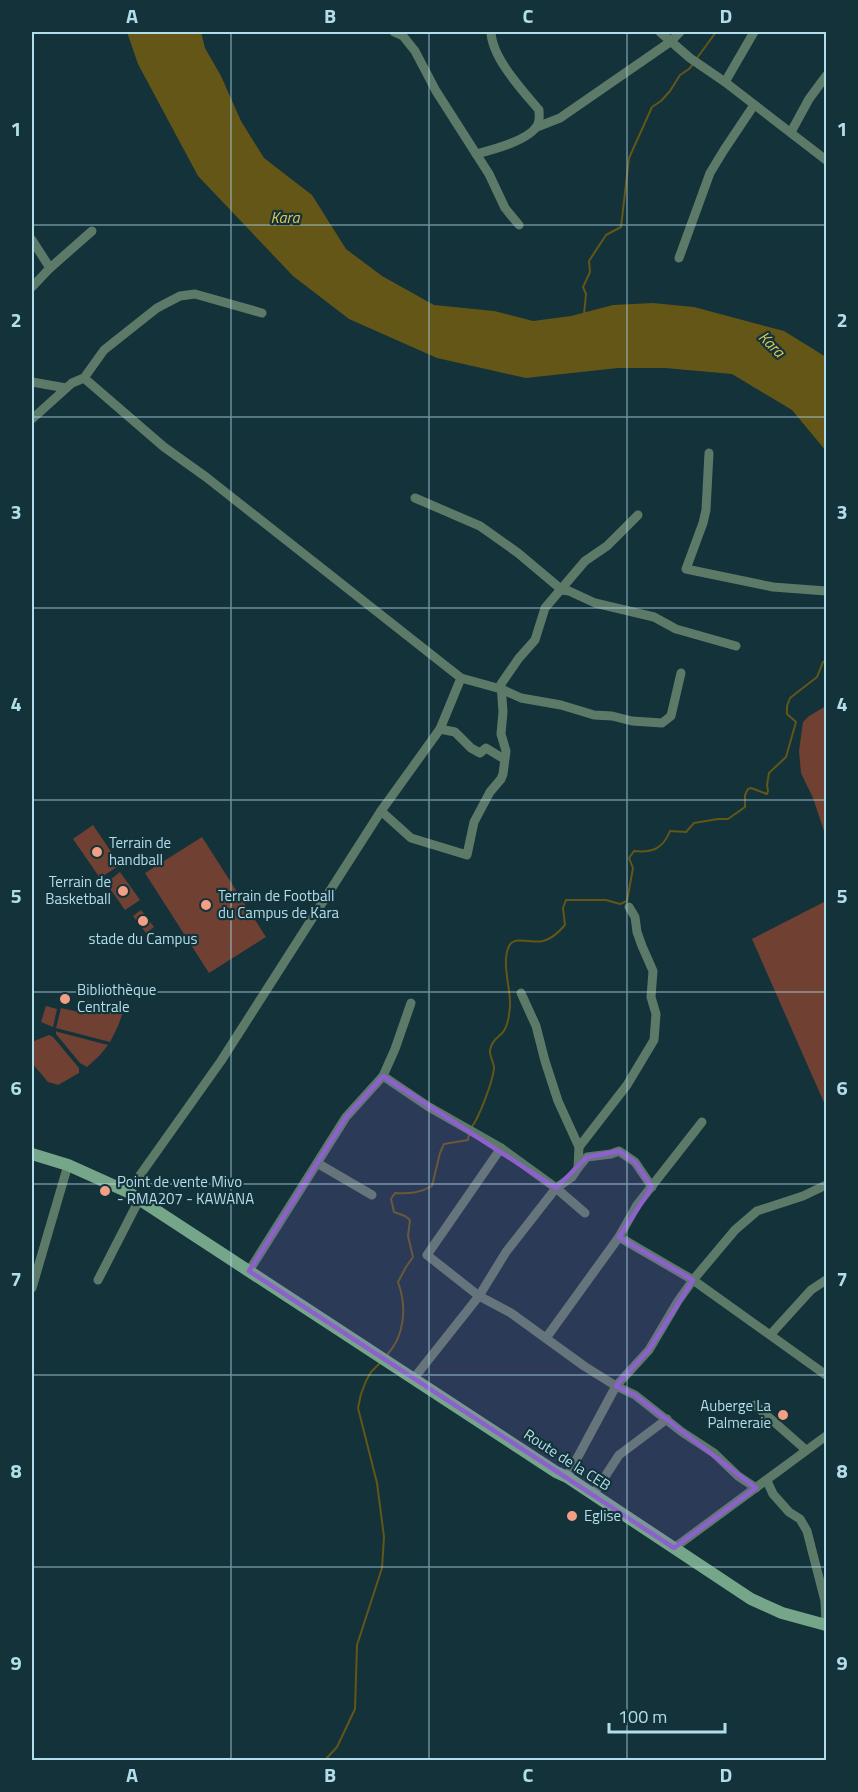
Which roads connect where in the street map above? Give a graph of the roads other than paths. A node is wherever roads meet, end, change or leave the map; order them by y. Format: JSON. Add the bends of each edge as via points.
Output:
{"nodes":[{"id":1,"x":394,"y":32,"type":"edge"},
{"id":2,"x":491,"y":32,"type":"edge"},
{"id":3,"x":660,"y":32,"type":"edge"},
{"id":4,"x":680,"y":32,"type":"edge"},
{"id":5,"x":754,"y":32,"type":"edge"},
{"id":6,"x":670,"y":42,"type":"junction"},
{"id":7,"x":826,"y":76,"type":"edge"},
{"id":8,"x":725,"y":82,"type":"junction"},
{"id":9,"x":754,"y":105,"type":"junction"},
{"id":10,"x":537,"y":127,"type":"junction"},
{"id":11,"x":790,"y":132,"type":"junction"},
{"id":12,"x":476,"y":154,"type":"junction"},
{"id":13,"x":826,"y":160,"type":"edge"},
{"id":14,"x":519,"y":225,"type":"dead end"},
{"id":15,"x":92,"y":231,"type":"dead end"},
{"id":16,"x":32,"y":240,"type":"edge"},
{"id":17,"x":679,"y":258,"type":"dead end"},
{"id":18,"x":50,"y":268,"type":"junction"},
{"id":19,"x":32,"y":287,"type":"edge"},
{"id":20,"x":262,"y":313,"type":"dead end"},
{"id":21,"x":84,"y":378,"type":"junction"},
{"id":22,"x":32,"y":382,"type":"edge"},
{"id":23,"x":66,"y":388,"type":"junction"},
{"id":24,"x":32,"y":418,"type":"edge"},
{"id":25,"x":709,"y":453,"type":"dead end"},
{"id":26,"x":415,"y":498,"type":"dead end"},
{"id":27,"x":638,"y":515,"type":"dead end"},
{"id":28,"x":561,"y":590,"type":"junction"},
{"id":29,"x":826,"y":591,"type":"edge"},
{"id":30,"x":736,"y":646,"type":"dead end"},
{"id":31,"x":681,"y":673,"type":"dead end"},
{"id":32,"x":461,"y":678,"type":"junction"},
{"id":33,"x":501,"y":689,"type":"junction"},
{"id":34,"x":440,"y":729,"type":"junction"},
{"id":35,"x":504,"y":759,"type":"junction"},
{"id":36,"x":381,"y":811,"type":"junction"},
{"id":37,"x":629,"y":908,"type":"dead end"},
{"id":38,"x":521,"y":993,"type":"dead end"},
{"id":39,"x":411,"y":1003,"type":"dead end"},
{"id":40,"x":383,"y":1076,"type":"junction"},
{"id":41,"x":702,"y":1122,"type":"dead end"},
{"id":42,"x":579,"y":1147,"type":"junction"},
{"id":43,"x":501,"y":1148,"type":"junction"},
{"id":44,"x":32,"y":1154,"type":"edge"},
{"id":45,"x":317,"y":1162,"type":"junction"},
{"id":46,"x":68,"y":1165,"type":"junction"},
{"id":47,"x":578,"y":1168,"type":"junction"},
{"id":48,"x":826,"y":1185,"type":"edge"},
{"id":49,"x":652,"y":1187,"type":"junction"},
{"id":50,"x":556,"y":1188,"type":"junction"},
{"id":51,"x":128,"y":1192,"type":"junction"},
{"id":52,"x":372,"y":1195,"type":"dead end"},
{"id":53,"x":139,"y":1200,"type":"junction"},
{"id":54,"x":585,"y":1213,"type":"dead end"},
{"id":55,"x":619,"y":1237,"type":"junction"},
{"id":56,"x":249,"y":1271,"type":"junction"},
{"id":57,"x":98,"y":1280,"type":"dead end"},
{"id":58,"x":693,"y":1280,"type":"junction"},
{"id":59,"x":826,"y":1280,"type":"edge"},
{"id":60,"x":32,"y":1288,"type":"edge"},
{"id":61,"x":479,"y":1296,"type":"junction"},
{"id":62,"x":771,"y":1334,"type":"junction"},
{"id":63,"x":546,"y":1338,"type":"junction"},
{"id":64,"x":826,"y":1375,"type":"edge"},
{"id":65,"x":414,"y":1378,"type":"junction"},
{"id":66,"x":616,"y":1386,"type":"junction"},
{"id":67,"x":755,"y":1405,"type":"dead end"},
{"id":68,"x":667,"y":1419,"type":"junction"},
{"id":69,"x":826,"y":1436,"type":"edge"},
{"id":70,"x":806,"y":1450,"type":"junction"},
{"id":71,"x":567,"y":1477,"type":"junction"},
{"id":72,"x":767,"y":1481,"type":"junction"},
{"id":73,"x":756,"y":1488,"type":"junction"},
{"id":74,"x":593,"y":1495,"type":"junction"},
{"id":75,"x":674,"y":1548,"type":"junction"},
{"id":76,"x":826,"y":1625,"type":"edge"}],
"edges":[{"from":1,"to":12,"type":"street","via":[[416,51]]},
{"from":2,"to":10,"type":"street","via":[[496,53],[539,110]]},
{"from":3,"to":6,"type":"street"},
{"from":4,"to":6,"type":"street"},
{"from":5,"to":8,"type":"street"},
{"from":6,"to":8,"type":"street"},
{"from":6,"to":10,"type":"street","via":[[560,117]]},
{"from":7,"to":11,"type":"street"},
{"from":8,"to":9,"type":"street"},
{"from":9,"to":11,"type":"street"},
{"from":9,"to":17,"type":"street","via":[[710,173]]},
{"from":10,"to":12,"type":"street","via":[[502,147]]},
{"from":11,"to":13,"type":"street"},
{"from":12,"to":14,"type":"street","via":[[505,208]]},
{"from":15,"to":18,"type":"street"},
{"from":16,"to":18,"type":"street"},
{"from":18,"to":19,"type":"street"},
{"from":20,"to":21,"type":"street","via":[[195,294],[180,296],[157,308],[104,350]]},
{"from":21,"to":23,"type":"street"},
{"from":21,"to":32,"type":"street","via":[[164,447]]},
{"from":22,"to":23,"type":"street"},
{"from":23,"to":24,"type":"street"},
{"from":25,"to":29,"type":"street","via":[[703,523],[686,569],[773,587]]},
{"from":26,"to":28,"type":"street","via":[[480,526]]},
{"from":27,"to":28,"type":"street","via":[[608,546],[585,561]]},
{"from":28,"to":30,"type":"street","via":[[595,603],[654,616],[676,628]]},
{"from":28,"to":33,"type":"street","via":[[545,608],[535,640]]},
{"from":31,"to":33,"type":"street","via":[[671,716],[662,723],[594,715],[521,698]]},
{"from":32,"to":33,"type":"street"},
{"from":32,"to":34,"type":"street"},
{"from":33,"to":35,"type":"street"},
{"from":34,"to":35,"type":"street","via":[[455,732],[480,753],[486,748]]},
{"from":34,"to":36,"type":"street"},
{"from":35,"to":36,"type":"street","via":[[501,780],[474,822],[467,855],[411,838]]},
{"from":36,"to":51,"type":"street","via":[[221,1060]]},
{"from":37,"to":42,"type":"street","via":[[653,970],[654,1040],[627,1085]]},
{"from":38,"to":42,"type":"street","via":[[536,1026],[558,1101]]},
{"from":39,"to":40,"type":"street"},
{"from":40,"to":43,"type":"street"},
{"from":40,"to":45,"type":"street","via":[[346,1116]]},
{"from":41,"to":49,"type":"street"},
{"from":42,"to":47,"type":"street"},
{"from":43,"to":50,"type":"street"},
{"from":43,"to":61,"type":"street","via":[[427,1255]]},
{"from":44,"to":46,"type":"main road","name":"Route de la CEB"},
{"from":45,"to":52,"type":"street"},
{"from":45,"to":56,"type":"street"},
{"from":46,"to":51,"type":"main road","name":"Route de la CEB"},
{"from":46,"to":60,"type":"street"},
{"from":47,"to":49,"type":"street","via":[[587,1157],[619,1151],[635,1162]]},
{"from":47,"to":50,"type":"street"},
{"from":48,"to":58,"type":"street","via":[[758,1211],[735,1230]]},
{"from":49,"to":55,"type":"street"},
{"from":50,"to":54,"type":"street"},
{"from":50,"to":61,"type":"street","via":[[506,1252]]},
{"from":51,"to":53,"type":"main road","name":"Route de la CEB"},
{"from":53,"to":56,"type":"main road","name":"Route de la CEB"},
{"from":53,"to":57,"type":"street"},
{"from":55,"to":58,"type":"street"},
{"from":55,"to":63,"type":"street"},
{"from":56,"to":65,"type":"main road","name":"Route de la CEB"},
{"from":58,"to":62,"type":"street"},
{"from":58,"to":66,"type":"street","via":[[649,1350]]},
{"from":59,"to":62,"type":"street","via":[[811,1290]]},
{"from":61,"to":63,"type":"street"},
{"from":61,"to":65,"type":"street"},
{"from":62,"to":64,"type":"street"},
{"from":63,"to":66,"type":"street"},
{"from":65,"to":71,"type":"main road","name":"Route de la CEB"},
{"from":66,"to":68,"type":"street"},
{"from":66,"to":71,"type":"street"},
{"from":67,"to":70,"type":"street"},
{"from":68,"to":73,"type":"street"},
{"from":68,"to":74,"type":"street","via":[[620,1455]]},
{"from":69,"to":70,"type":"street"},
{"from":70,"to":72,"type":"street"},
{"from":71,"to":74,"type":"main road","name":"Route de la CEB"},
{"from":72,"to":73,"type":"street"},
{"from":72,"to":76,"type":"street","via":[[773,1494],[807,1531],[825,1601]]},
{"from":73,"to":75,"type":"street"},
{"from":74,"to":75,"type":"main road","name":"Route de la CEB"},
{"from":75,"to":76,"type":"main road","name":"Route de la CEB","via":[[751,1599],[782,1613]]}]}
